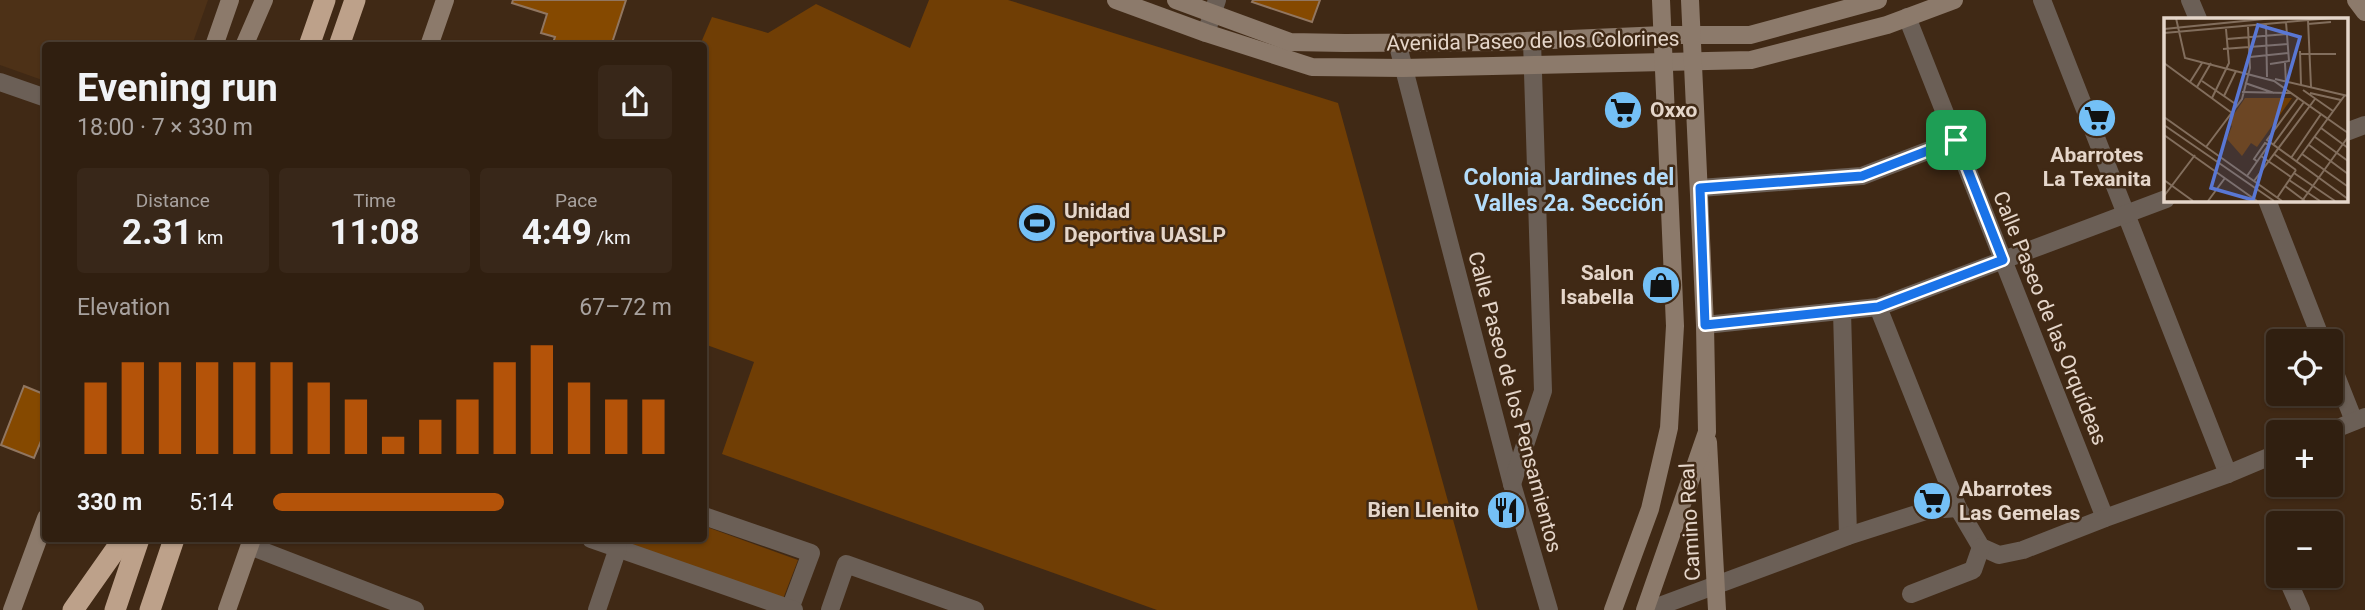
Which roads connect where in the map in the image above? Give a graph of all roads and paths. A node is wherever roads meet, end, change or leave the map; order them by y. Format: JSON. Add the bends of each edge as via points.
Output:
{"nodes":[{"id":1,"x":230,"y":0,"type":"edge"},
{"id":2,"x":264,"y":0,"type":"edge"},
{"id":3,"x":325,"y":0,"type":"edge"},
{"id":4,"x":355,"y":0,"type":"edge"},
{"id":5,"x":438,"y":0,"type":"edge"},
{"id":6,"x":445,"y":0,"type":"edge"},
{"id":7,"x":1116,"y":0,"type":"edge"},
{"id":8,"x":1176,"y":0,"type":"edge"},
{"id":9,"x":1661,"y":0,"type":"edge"},
{"id":10,"x":1690,"y":0,"type":"edge"},
{"id":11,"x":1878,"y":0,"type":"edge"},
{"id":12,"x":1954,"y":0,"type":"edge"},
{"id":13,"x":2042,"y":0,"type":"edge"},
{"id":14,"x":2190,"y":0,"type":"edge"},
{"id":15,"x":2356,"y":0,"type":"edge"},
{"id":16,"x":1215,"y":7,"type":"edge"},
{"id":17,"x":2365,"y":12,"type":"edge"},
{"id":18,"x":1907,"y":17,"type":"junction"},
{"id":19,"x":2198,"y":18,"type":"edge"},
{"id":20,"x":436,"y":27,"type":"junction"},
{"id":21,"x":1206,"y":33,"type":"junction"},
{"id":22,"x":1663,"y":35,"type":"junction"},
{"id":23,"x":1690,"y":36,"type":"junction"},
{"id":24,"x":1532,"y":41,"type":"junction"},
{"id":25,"x":215,"y":42,"type":"edge"},
{"id":26,"x":246,"y":42,"type":"edge"},
{"id":27,"x":310,"y":42,"type":"edge"},
{"id":28,"x":341,"y":42,"type":"edge"},
{"id":29,"x":430,"y":42,"type":"edge"},
{"id":30,"x":1397,"y":42,"type":"junction"},
{"id":31,"x":1691,"y":60,"type":"junction"},
{"id":32,"x":1664,"y":62,"type":"junction"},
{"id":33,"x":1532,"y":65,"type":"junction"},
{"id":34,"x":1403,"y":68,"type":"junction"},
{"id":35,"x":0,"y":82,"type":"edge"},
{"id":36,"x":42,"y":97,"type":"edge"},
{"id":37,"x":2365,"y":125,"type":"edge"},
{"id":38,"x":2348,"y":131,"type":"edge"},
{"id":39,"x":1956,"y":140,"type":"junction"},
{"id":40,"x":1700,"y":188,"type":"junction"},
{"id":41,"x":2164,"y":199,"type":"edge"},
{"id":42,"x":2267,"y":201,"type":"edge"},
{"id":43,"x":2127,"y":214,"type":"junction"},
{"id":44,"x":2003,"y":260,"type":"junction"},
{"id":45,"x":1878,"y":307,"type":"junction"},
{"id":46,"x":1842,"y":311,"type":"junction"},
{"id":47,"x":1705,"y":325,"type":"junction"},
{"id":48,"x":2317,"y":329,"type":"edge"},
{"id":49,"x":2343,"y":387,"type":"edge"},
{"id":50,"x":2359,"y":419,"type":"edge"},
{"id":51,"x":1707,"y":432,"type":"junction"},
{"id":52,"x":2266,"y":458,"type":"edge"},
{"id":53,"x":2228,"y":474,"type":"junction"},
{"id":54,"x":1512,"y":484,"type":"junction"},
{"id":55,"x":1958,"y":508,"type":"junction"},
{"id":56,"x":707,"y":517,"type":"edge"},
{"id":57,"x":2105,"y":518,"type":"junction"},
{"id":58,"x":42,"y":529,"type":"edge"},
{"id":59,"x":1848,"y":536,"type":"junction"},
{"id":60,"x":121,"y":542,"type":"edge"},
{"id":61,"x":138,"y":542,"type":"edge"},
{"id":62,"x":173,"y":542,"type":"edge"},
{"id":63,"x":600,"y":542,"type":"edge"},
{"id":64,"x":251,"y":543,"type":"edge"},
{"id":65,"x":1981,"y":547,"type":"junction"},
{"id":66,"x":618,"y":548,"type":"junction"},
{"id":67,"x":1716,"y":586,"type":"junction"},
{"id":68,"x":2291,"y":588,"type":"edge"},
{"id":69,"x":1911,"y":594,"type":"dead end"},
{"id":70,"x":792,"y":609,"type":"edge"},
{"id":71,"x":12,"y":610,"type":"edge"},
{"id":72,"x":73,"y":610,"type":"edge"},
{"id":73,"x":115,"y":610,"type":"edge"},
{"id":74,"x":150,"y":610,"type":"edge"},
{"id":75,"x":227,"y":610,"type":"edge"},
{"id":76,"x":415,"y":610,"type":"edge"},
{"id":77,"x":597,"y":610,"type":"edge"},
{"id":78,"x":830,"y":610,"type":"edge"},
{"id":79,"x":975,"y":610,"type":"edge"},
{"id":80,"x":1549,"y":610,"type":"edge"},
{"id":81,"x":1613,"y":610,"type":"edge"},
{"id":82,"x":1647,"y":610,"type":"edge"},
{"id":83,"x":1717,"y":610,"type":"edge"},
{"id":84,"x":2301,"y":610,"type":"edge"}],
"edges":[{"from":1,"to":25,"type":"street"},
{"from":2,"to":26,"type":"street"},
{"from":3,"to":27,"type":"highway"},
{"from":4,"to":28,"type":"highway"},
{"from":5,"to":20,"type":"street"},
{"from":6,"to":20,"type":"street"},
{"from":7,"to":21,"type":"street","name":"Avenida Paseo de los Colorines"},
{"from":8,"to":16,"type":"street","name":"Avenida Paseo de los Colorines"},
{"from":9,"to":22,"type":"street"},
{"from":10,"to":23,"type":"street","name":"Camino Real"},
{"from":11,"to":23,"type":"street","name":"Avenida Paseo de los Colorines","via":[[1750,35]]},
{"from":12,"to":18,"type":"street","name":"Avenida Paseo de los Colorines"},
{"from":13,"to":43,"type":"street"},
{"from":14,"to":19,"type":"street"},
{"from":15,"to":17,"type":"street"},
{"from":16,"to":21,"type":"street"},
{"from":16,"to":30,"type":"street","name":"Avenida Paseo de los Colorines","via":[[1290,42]]},
{"from":18,"to":31,"type":"street","name":"Avenida Paseo de los Colorines","via":[[1751,60]]},
{"from":18,"to":39,"type":"street","name":"Calle Paseo de las Orquídeas"},
{"from":20,"to":29,"type":"street"},
{"from":21,"to":34,"type":"street","name":"Avenida Paseo de los Colorines","via":[[1312,67]]},
{"from":22,"to":23,"type":"street","name":"Avenida Paseo de los Colorines"},
{"from":22,"to":24,"type":"street","name":"Avenida Paseo de los Colorines"},
{"from":22,"to":32,"type":"street"},
{"from":23,"to":31,"type":"street","name":"Camino Real"},
{"from":24,"to":30,"type":"street","name":"Avenida Paseo de los Colorines"},
{"from":24,"to":33,"type":"street"},
{"from":30,"to":34,"type":"street","name":"Calle Paseo de los Pensamientos"},
{"from":31,"to":32,"type":"street","name":"Avenida Paseo de los Colorines"},
{"from":31,"to":40,"type":"street","name":"Camino Real"},
{"from":32,"to":33,"type":"street","name":"Avenida Paseo de los Colorines"},
{"from":32,"to":81,"type":"street","via":[[1675,326],[1669,428],[1650,509]]},
{"from":33,"to":34,"type":"street","name":"Avenida Paseo de los Colorines"},
{"from":33,"to":54,"type":"street","via":[[1543,391]]},
{"from":34,"to":54,"type":"street","name":"Calle Paseo de los Pensamientos"},
{"from":35,"to":36,"type":"street"},
{"from":37,"to":38,"type":"street"},
{"from":39,"to":40,"type":"street","via":[[1862,176]]},
{"from":39,"to":44,"type":"street","name":"Calle Paseo de las Orquídeas"},
{"from":40,"to":47,"type":"street","name":"Camino Real"},
{"from":41,"to":43,"type":"street"},
{"from":42,"to":48,"type":"street"},
{"from":43,"to":44,"type":"street"},
{"from":43,"to":53,"type":"street"},
{"from":44,"to":45,"type":"street"},
{"from":44,"to":57,"type":"street","name":"Calle Paseo de las Orquídeas"},
{"from":45,"to":46,"type":"street"},
{"from":45,"to":55,"type":"street"},
{"from":46,"to":47,"type":"street"},
{"from":46,"to":59,"type":"street"},
{"from":47,"to":51,"type":"street","name":"Camino Real"},
{"from":49,"to":50,"type":"street"},
{"from":51,"to":67,"type":"street","name":"Camino Real"},
{"from":51,"to":82,"type":"street"},
{"from":52,"to":53,"type":"street"},
{"from":53,"to":57,"type":"street"},
{"from":54,"to":80,"type":"street","name":"Calle Paseo de los Pensamientos"},
{"from":55,"to":59,"type":"street","via":[[1929,510]]},
{"from":55,"to":65,"type":"street"},
{"from":56,"to":70,"type":"street","via":[[811,553]]},
{"from":57,"to":65,"type":"street","via":[[2022,551],[1999,555]]},
{"from":58,"to":71,"type":"street"},
{"from":59,"to":67,"type":"street"},
{"from":60,"to":72,"type":"highway"},
{"from":61,"to":73,"type":"highway"},
{"from":62,"to":74,"type":"highway"},
{"from":63,"to":66,"type":"street"},
{"from":64,"to":75,"type":"street"},
{"from":64,"to":76,"type":"street"},
{"from":65,"to":69,"type":"street","via":[[1973,570]]},
{"from":66,"to":70,"type":"street"},
{"from":66,"to":77,"type":"street"},
{"from":67,"to":82,"type":"street"},
{"from":67,"to":83,"type":"street","name":"Camino Real"},
{"from":68,"to":84,"type":"street"},
{"from":78,"to":79,"type":"street","via":[[846,564]]}]}
